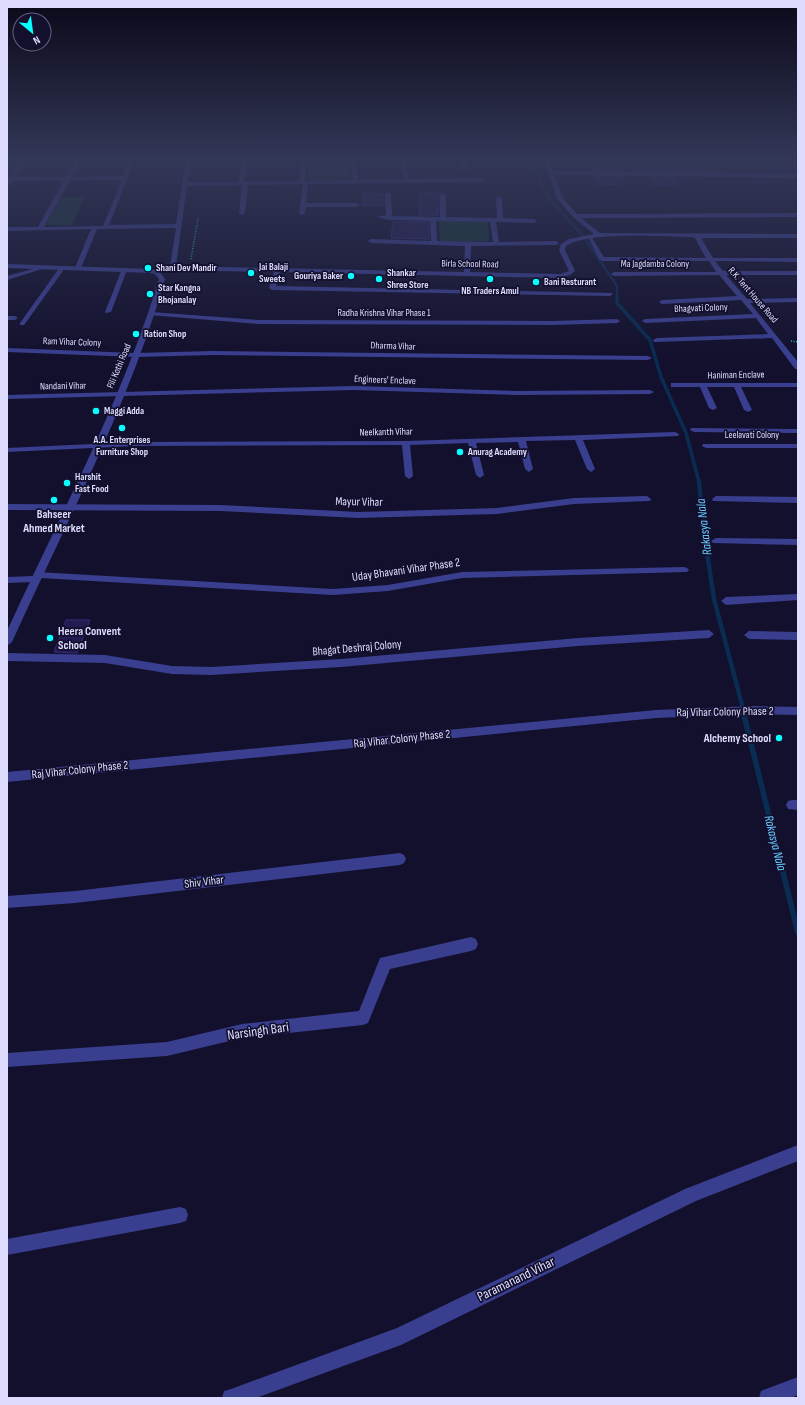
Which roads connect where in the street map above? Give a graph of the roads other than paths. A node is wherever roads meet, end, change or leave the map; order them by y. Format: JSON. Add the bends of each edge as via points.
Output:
{"nodes":[{"id":1,"x":42,"y":225,"type":"edge"},
{"id":2,"x":433,"y":225,"type":"edge"},
{"id":3,"x":494,"y":225,"type":"edge"},
{"id":4,"x":586,"y":225,"type":"edge"},
{"id":5,"x":179,"y":226,"type":"joint"},
{"id":6,"x":105,"y":227,"type":"joint"},
{"id":7,"x":40,"y":228,"type":"junction"},
{"id":8,"x":95,"y":228,"type":"junction"},
{"id":9,"x":7,"y":229,"type":"edge"},
{"id":10,"x":599,"y":235,"type":"junction"},
{"id":11,"x":696,"y":236,"type":"junction"},
{"id":12,"x":798,"y":236,"type":"edge"},
{"id":13,"x":588,"y":237,"type":"junction"},
{"id":14,"x":371,"y":241,"type":"dead end"},
{"id":15,"x":434,"y":243,"type":"junction"},
{"id":16,"x":556,"y":243,"type":"dead end"},
{"id":17,"x":468,"y":244,"type":"junction"},
{"id":18,"x":496,"y":244,"type":"junction"},
{"id":19,"x":602,"y":259,"type":"joint"},
{"id":20,"x":710,"y":260,"type":"junction"},
{"id":21,"x":798,"y":260,"type":"edge"},
{"id":22,"x":7,"y":266,"type":"edge"},
{"id":23,"x":173,"y":266,"type":"junction"},
{"id":24,"x":42,"y":268,"type":"junction"},
{"id":25,"x":62,"y":268,"type":"junction"},
{"id":26,"x":78,"y":268,"type":"junction"},
{"id":27,"x":124,"y":270,"type":"junction"},
{"id":28,"x":278,"y":270,"type":"junction"},
{"id":29,"x":157,"y":272,"type":"junction"},
{"id":30,"x":720,"y":273,"type":"junction"},
{"id":31,"x":798,"y":273,"type":"edge"},
{"id":32,"x":467,"y":274,"type":"junction"},
{"id":33,"x":614,"y":274,"type":"dead end"},
{"id":34,"x":7,"y":278,"type":"edge"},
{"id":35,"x":610,"y":294,"type":"dead end"},
{"id":36,"x":744,"y":300,"type":"junction"},
{"id":37,"x":798,"y":300,"type":"edge"},
{"id":38,"x":662,"y":302,"type":"dead end"},
{"id":39,"x":108,"y":312,"type":"dead end"},
{"id":40,"x":151,"y":314,"type":"junction"},
{"id":41,"x":758,"y":316,"type":"junction"},
{"id":42,"x":617,"y":321,"type":"dead end"},
{"id":43,"x":645,"y":321,"type":"dead end"},
{"id":44,"x":22,"y":324,"type":"dead end"},
{"id":45,"x":774,"y":336,"type":"junction"},
{"id":46,"x":657,"y":340,"type":"dead end"},
{"id":47,"x":7,"y":350,"type":"edge"},
{"id":48,"x":136,"y":355,"type":"junction"},
{"id":49,"x":648,"y":358,"type":"dead end"},
{"id":50,"x":798,"y":367,"type":"edge"},
{"id":51,"x":674,"y":385,"type":"dead end"},
{"id":52,"x":798,"y":385,"type":"edge"},
{"id":53,"x":703,"y":386,"type":"junction"},
{"id":54,"x":737,"y":386,"type":"junction"},
{"id":55,"x":650,"y":392,"type":"dead end"},
{"id":56,"x":119,"y":394,"type":"junction"},
{"id":57,"x":7,"y":397,"type":"edge"},
{"id":58,"x":713,"y":408,"type":"dead end"},
{"id":59,"x":748,"y":410,"type":"dead end"},
{"id":60,"x":694,"y":430,"type":"dead end"},
{"id":61,"x":798,"y":431,"type":"edge"},
{"id":62,"x":675,"y":434,"type":"dead end"},
{"id":63,"x":578,"y":436,"type":"junction"},
{"id":64,"x":521,"y":438,"type":"junction"},
{"id":65,"x":471,"y":440,"type":"junction"},
{"id":66,"x":406,"y":443,"type":"junction"},
{"id":67,"x":706,"y":446,"type":"dead end"},
{"id":68,"x":798,"y":446,"type":"edge"},
{"id":69,"x":98,"y":447,"type":"junction"},
{"id":70,"x":7,"y":450,"type":"edge"},
{"id":71,"x":529,"y":468,"type":"dead end"},
{"id":72,"x":591,"y":469,"type":"dead end"},
{"id":73,"x":480,"y":474,"type":"dead end"},
{"id":74,"x":409,"y":476,"type":"dead end"},
{"id":75,"x":716,"y":499,"type":"dead end"},
{"id":76,"x":647,"y":500,"type":"dead end"},
{"id":77,"x":798,"y":500,"type":"edge"},
{"id":78,"x":7,"y":507,"type":"edge"},
{"id":79,"x":70,"y":507,"type":"junction"},
{"id":80,"x":716,"y":541,"type":"dead end"},
{"id":81,"x":798,"y":542,"type":"edge"},
{"id":82,"x":684,"y":570,"type":"dead end"},
{"id":83,"x":36,"y":577,"type":"junction"},
{"id":84,"x":7,"y":580,"type":"edge"},
{"id":85,"x":798,"y":597,"type":"edge"},
{"id":86,"x":726,"y":601,"type":"dead end"},
{"id":87,"x":709,"y":634,"type":"dead end"},
{"id":88,"x":750,"y":635,"type":"dead end"},
{"id":89,"x":798,"y":636,"type":"edge"},
{"id":90,"x":7,"y":642,"type":"edge"},
{"id":91,"x":7,"y":657,"type":"edge"},
{"id":92,"x":798,"y":711,"type":"edge"},
{"id":93,"x":7,"y":777,"type":"edge"},
{"id":94,"x":400,"y":859,"type":"dead end"},
{"id":95,"x":7,"y":902,"type":"edge"},
{"id":96,"x":471,"y":944,"type":"dead end"},
{"id":97,"x":7,"y":1060,"type":"edge"},
{"id":98,"x":798,"y":1154,"type":"edge"},
{"id":99,"x":180,"y":1215,"type":"dead end"},
{"id":100,"x":7,"y":1247,"type":"edge"},
{"id":101,"x":798,"y":1386,"type":"edge"},
{"id":102,"x":231,"y":1398,"type":"edge"},
{"id":103,"x":768,"y":1398,"type":"edge"}],
"edges":[{"from":1,"to":7,"type":"street"},
{"from":2,"to":15,"type":"street"},
{"from":3,"to":18,"type":"street"},
{"from":4,"to":10,"type":"street"},
{"from":5,"to":6,"type":"street"},
{"from":5,"to":23,"type":"street"},
{"from":6,"to":8,"type":"street"},
{"from":7,"to":8,"type":"street"},
{"from":7,"to":9,"type":"street"},
{"from":8,"to":26,"type":"street"},
{"from":10,"to":11,"type":"street"},
{"from":10,"to":13,"type":"street","name":"Birla School Road"},
{"from":11,"to":12,"type":"street"},
{"from":11,"to":20,"type":"street","name":"R.K. Tent House Road"},
{"from":13,"to":19,"type":"street"},
{"from":13,"to":32,"type":"street","name":"Birla School Road","via":[[563,245],[562,250],[572,271],[568,274]]},
{"from":14,"to":15,"type":"street"},
{"from":15,"to":17,"type":"street"},
{"from":16,"to":18,"type":"street"},
{"from":17,"to":18,"type":"street"},
{"from":17,"to":32,"type":"street"},
{"from":19,"to":20,"type":"street"},
{"from":20,"to":21,"type":"street"},
{"from":20,"to":30,"type":"street","name":"R.K. Tent House Road"},
{"from":22,"to":24,"type":"street"},
{"from":23,"to":28,"type":"street","name":"Birla School Road"},
{"from":23,"to":29,"type":"street","name":"Birla School Road"},
{"from":24,"to":25,"type":"street","name":"Birla School Road"},
{"from":24,"to":34,"type":"street"},
{"from":25,"to":26,"type":"street","name":"Birla School Road"},
{"from":25,"to":44,"type":"street"},
{"from":26,"to":27,"type":"street","name":"Birla School Road"},
{"from":27,"to":29,"type":"street","name":"Birla School Road"},
{"from":27,"to":39,"type":"street"},
{"from":28,"to":32,"type":"street","name":"Birla School Road"},
{"from":28,"to":35,"type":"street","via":[[272,288]]},
{"from":29,"to":40,"type":"street","name":"Pili Kothi Road","via":[[162,279]]},
{"from":30,"to":31,"type":"street","name":"Ma Jagdamba Colony"},
{"from":30,"to":33,"type":"street","name":"Ma Jagdamba Colony"},
{"from":30,"to":36,"type":"street","name":"R.K. Tent House Road"},
{"from":36,"to":37,"type":"street"},
{"from":36,"to":38,"type":"street"},
{"from":36,"to":41,"type":"street","name":"R.K. Tent House Road"},
{"from":40,"to":42,"type":"street","name":"Radha Krishna Vihar Phase 1","via":[[296,322]]},
{"from":40,"to":48,"type":"street","name":"Pili Kothi Road"},
{"from":41,"to":43,"type":"street","name":"Bhagvati Colony"},
{"from":41,"to":45,"type":"street","name":"R.K. Tent House Road"},
{"from":45,"to":46,"type":"street"},
{"from":45,"to":50,"type":"street","name":"R.K. Tent House Road"},
{"from":47,"to":48,"type":"street","name":"Ram Vihar Colony"},
{"from":48,"to":49,"type":"street","name":"Dharma Vihar","via":[[212,353]]},
{"from":48,"to":56,"type":"street","name":"Pili Kothi Road"},
{"from":51,"to":53,"type":"street","name":"Haniman Enclave"},
{"from":52,"to":54,"type":"street","name":"Haniman Enclave"},
{"from":53,"to":54,"type":"street","name":"Haniman Enclave"},
{"from":53,"to":58,"type":"street"},
{"from":54,"to":59,"type":"street"},
{"from":55,"to":56,"type":"street","name":"Engineers' Enclave","via":[[516,393],[354,388]]},
{"from":56,"to":57,"type":"street","name":"Nandani Vihar"},
{"from":56,"to":69,"type":"street","name":"Pili Kothi Road"},
{"from":60,"to":61,"type":"street"},
{"from":62,"to":63,"type":"street","name":"Neelkanth Vihar"},
{"from":63,"to":64,"type":"street","name":"Neelkanth Vihar"},
{"from":63,"to":72,"type":"street"},
{"from":64,"to":65,"type":"street","name":"Neelkanth Vihar"},
{"from":64,"to":71,"type":"street"},
{"from":65,"to":66,"type":"street","name":"Neelkanth Vihar"},
{"from":65,"to":73,"type":"street"},
{"from":66,"to":69,"type":"street","name":"Neelkanth Vihar","via":[[135,444]]},
{"from":66,"to":74,"type":"street"},
{"from":67,"to":68,"type":"street","name":"Leelavati Colony"},
{"from":69,"to":70,"type":"street","name":"Neelkanth Vihar"},
{"from":69,"to":79,"type":"street","name":"Pili Kothi Road"},
{"from":75,"to":77,"type":"street"},
{"from":76,"to":79,"type":"street","name":"Mayur Vihar","via":[[574,501],[497,510],[358,515],[220,508]]},
{"from":78,"to":79,"type":"street","name":"Mayur Vihar"},
{"from":79,"to":83,"type":"street","name":"Pili Kothi Road"},
{"from":80,"to":81,"type":"street"},
{"from":82,"to":83,"type":"street","name":"Uday Bhavani Vihar Phase 2","via":[[462,575],[388,588],[334,592]]},
{"from":83,"to":84,"type":"street","name":"Uday Bhavani Vihar Phase 2"},
{"from":83,"to":90,"type":"street","name":"Pili Kothi Road"},
{"from":85,"to":86,"type":"street"},
{"from":87,"to":91,"type":"street","name":"Bhagat Deshraj Colony","via":[[211,671],[172,670],[105,659]]},
{"from":88,"to":89,"type":"street"},
{"from":92,"to":93,"type":"street","name":"Raj Vihar Colony Phase 2","via":[[734,710],[656,714]]},
{"from":94,"to":95,"type":"street","name":"Shiv Vihar","via":[[75,898]]},
{"from":96,"to":97,"type":"street","name":"Narsingh Bari","via":[[385,963],[363,1018],[242,1031],[166,1049]]},
{"from":98,"to":102,"type":"street","name":"Paramanand Vihar","via":[[691,1195],[401,1336]]},
{"from":99,"to":100,"type":"street"},
{"from":101,"to":103,"type":"street"}]}
